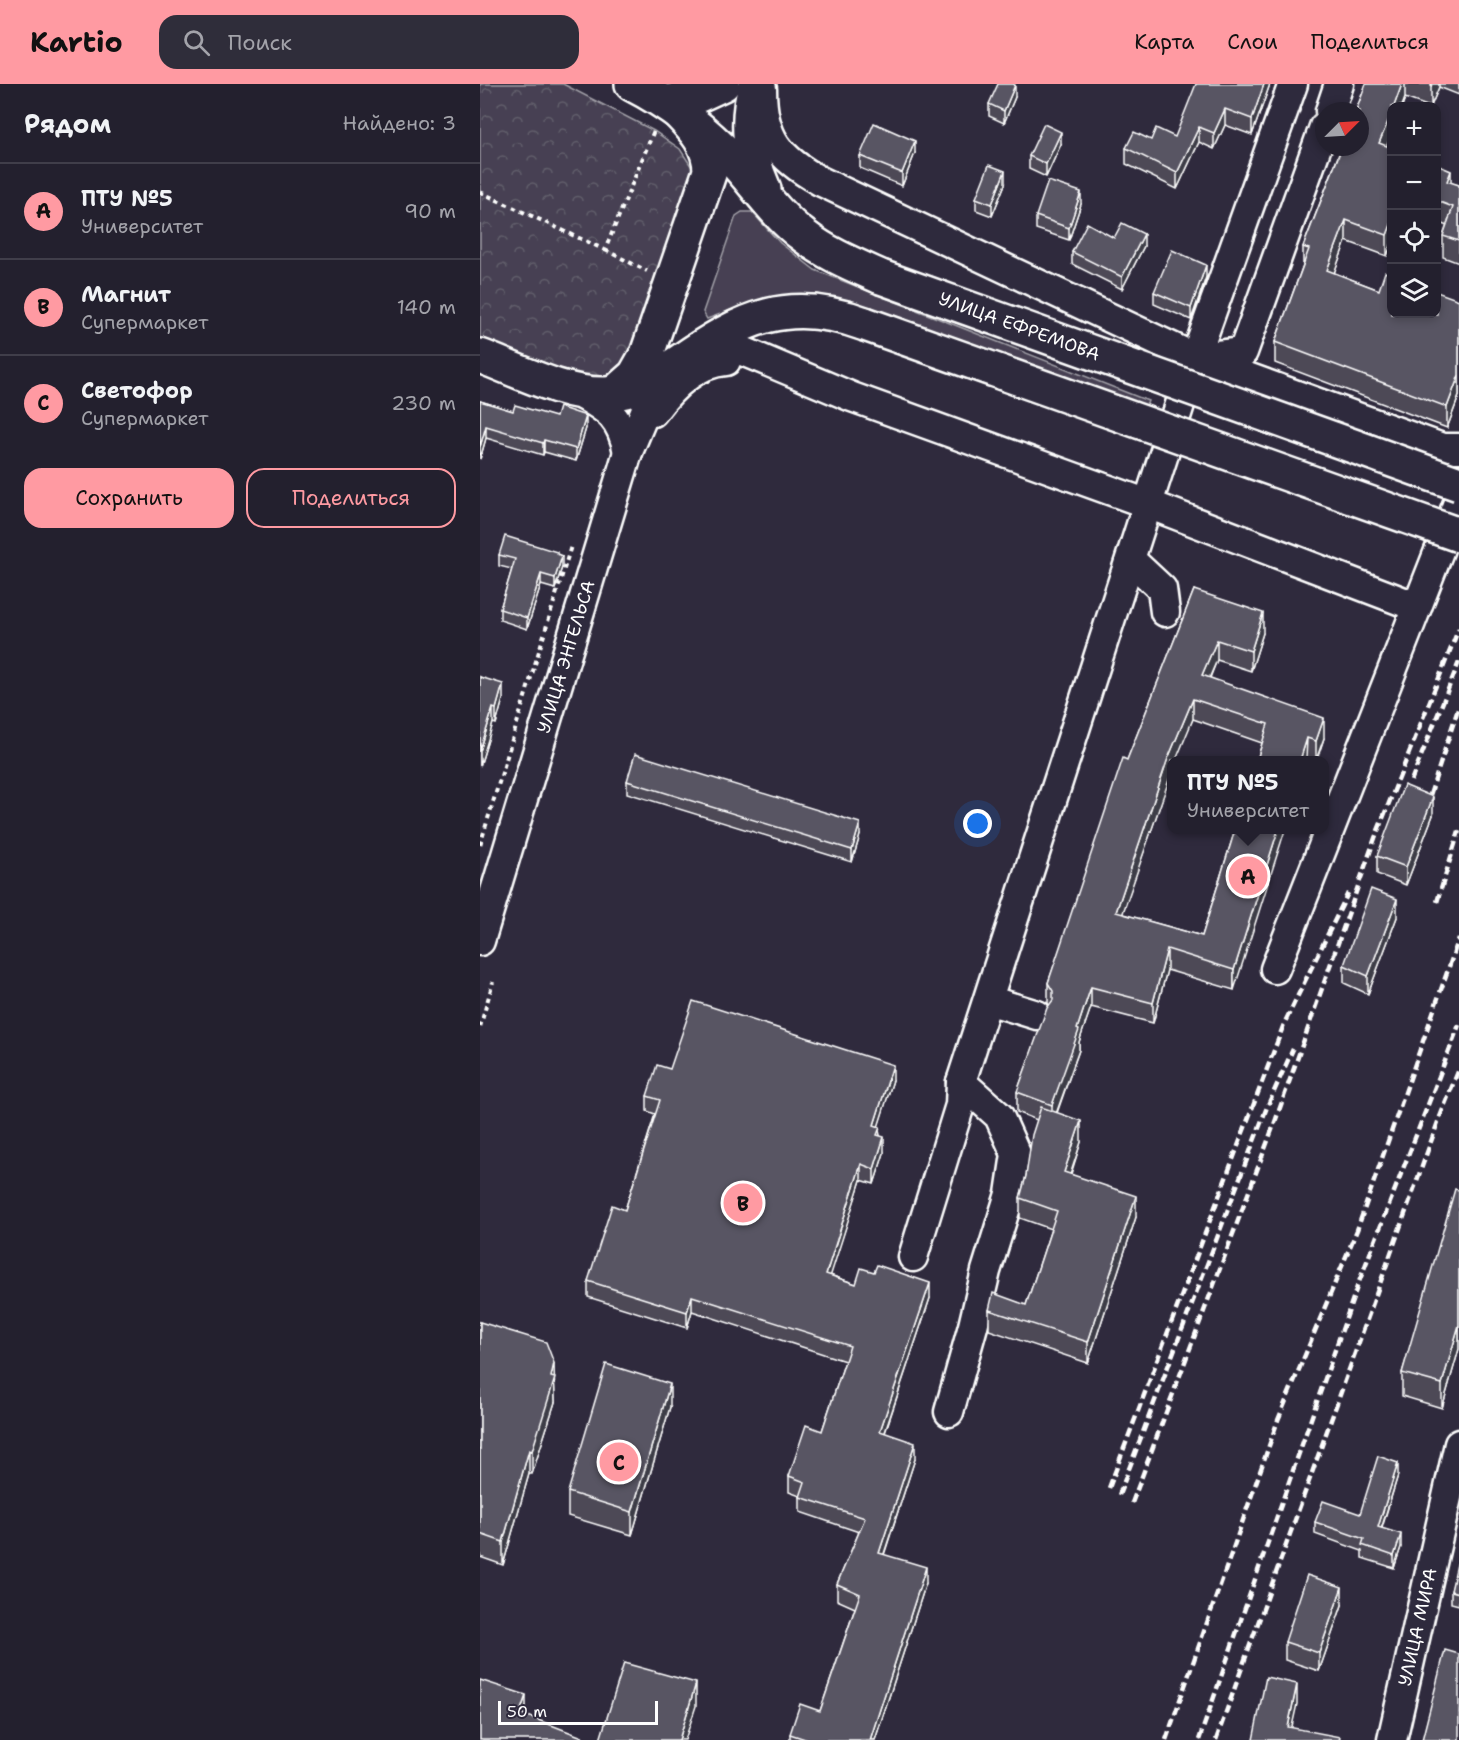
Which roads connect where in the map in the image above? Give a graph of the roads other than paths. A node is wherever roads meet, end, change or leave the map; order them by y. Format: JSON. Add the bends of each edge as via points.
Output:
{"nodes":[{"id":1,"x":632,"y":84,"type":"edge"},
{"id":2,"x":723,"y":84,"type":"edge"},
{"id":3,"x":756,"y":84,"type":"edge"},
{"id":4,"x":762,"y":84,"type":"edge"},
{"id":5,"x":1293,"y":84,"type":"edge"},
{"id":6,"x":1340,"y":84,"type":"edge"},
{"id":7,"x":1333,"y":102,"type":"edge"},
{"id":8,"x":665,"y":111,"type":"junction"},
{"id":9,"x":1315,"y":152,"type":"edge"},
{"id":10,"x":770,"y":202,"type":"junction"},
{"id":11,"x":480,"y":356,"type":"edge"},
{"id":12,"x":688,"y":356,"type":"junction"},
{"id":13,"x":1195,"y":358,"type":"junction"},
{"id":14,"x":660,"y":375,"type":"junction"},
{"id":15,"x":817,"y":383,"type":"junction"},
{"id":16,"x":593,"y":393,"type":"junction"},
{"id":17,"x":1459,"y":448,"type":"edge"},
{"id":18,"x":628,"y":452,"type":"junction"},
{"id":19,"x":1459,"y":484,"type":"edge"},
{"id":20,"x":1459,"y":500,"type":"edge"},
{"id":21,"x":1148,"y":504,"type":"junction"},
{"id":22,"x":1459,"y":535,"type":"edge"},
{"id":23,"x":1132,"y":561,"type":"junction"},
{"id":24,"x":1417,"y":607,"type":"junction"},
{"id":25,"x":1165,"y":612,"type":"dead end"},
{"id":26,"x":1329,"y":831,"type":"edge"},
{"id":27,"x":1328,"y":834,"type":"edge"},
{"id":28,"x":480,"y":940,"type":"edge"},
{"id":29,"x":1275,"y":969,"type":"dead end"},
{"id":30,"x":988,"y":1000,"type":"junction"},
{"id":31,"x":1036,"y":1015,"type":"dead end"},
{"id":32,"x":961,"y":1082,"type":"junction"},
{"id":33,"x":913,"y":1257,"type":"dead end"},
{"id":34,"x":949,"y":1412,"type":"dead end"},
{"id":35,"x":1459,"y":1444,"type":"edge"},
{"id":36,"x":1392,"y":1740,"type":"edge"}],
"edges":[{"from":1,"to":8,"type":"main road","name":"УЛИЦА ЕФРЕМОВА"},
{"from":2,"to":8,"type":"main road"},
{"from":3,"to":10,"type":"main road","via":[[750,112],[750,142]]},
{"from":4,"to":13,"type":"street","via":[[764,120],[770,136],[794,166]]},
{"from":5,"to":13,"type":"street"},
{"from":6,"to":7,"type":"street"},
{"from":8,"to":10,"type":"main road","name":"УЛИЦА ЕФРЕМОВА","via":[[731,158]]},
{"from":8,"to":16,"type":"main road","via":[[700,135],[710,171],[647,354],[635,375]]},
{"from":9,"to":13,"type":"street","via":[[1243,352]]},
{"from":10,"to":19,"type":"main road","name":"УЛИЦА ЕФРЕМОВА","bridge":true,"via":[[820,249],[881,277]]},
{"from":11,"to":16,"type":"main road"},
{"from":12,"to":14,"type":"main road"},
{"from":12,"to":15,"type":"street","via":[[709,349],[736,349]]},
{"from":12,"to":22,"type":"main road","bridge":true,"via":[[751,320],[810,310],[839,314]]},
{"from":13,"to":17,"type":"street","via":[[1442,448]]},
{"from":13,"to":21,"type":"street"},
{"from":14,"to":16,"type":"main road","via":[[630,390]]},
{"from":14,"to":18,"type":"street","name":"УЛИЦА ЭНГЕЛЬСА"},
{"from":15,"to":18,"type":"street","via":[[727,360],[709,364],[672,390]]},
{"from":15,"to":21,"type":"street"},
{"from":16,"to":18,"type":"street","via":[[622,426]]},
{"from":18,"to":28,"type":"street","name":"УЛИЦА ЭНГЕЛЬСА"},
{"from":20,"to":24,"type":"street"},
{"from":21,"to":23,"type":"street"},
{"from":21,"to":24,"type":"street"},
{"from":23,"to":25,"type":"street","via":[[1162,589]]},
{"from":23,"to":30,"type":"street"},
{"from":24,"to":26,"type":"street"},
{"from":27,"to":29,"type":"street"},
{"from":30,"to":31,"type":"street"},
{"from":30,"to":32,"type":"street"},
{"from":32,"to":33,"type":"street","via":[[960,1105]]},
{"from":32,"to":34,"type":"street","via":[[999,1116],[1016,1154],[1010,1194]]},
{"from":35,"to":36,"type":"street","name":"УЛИЦА МИРА"}]}
